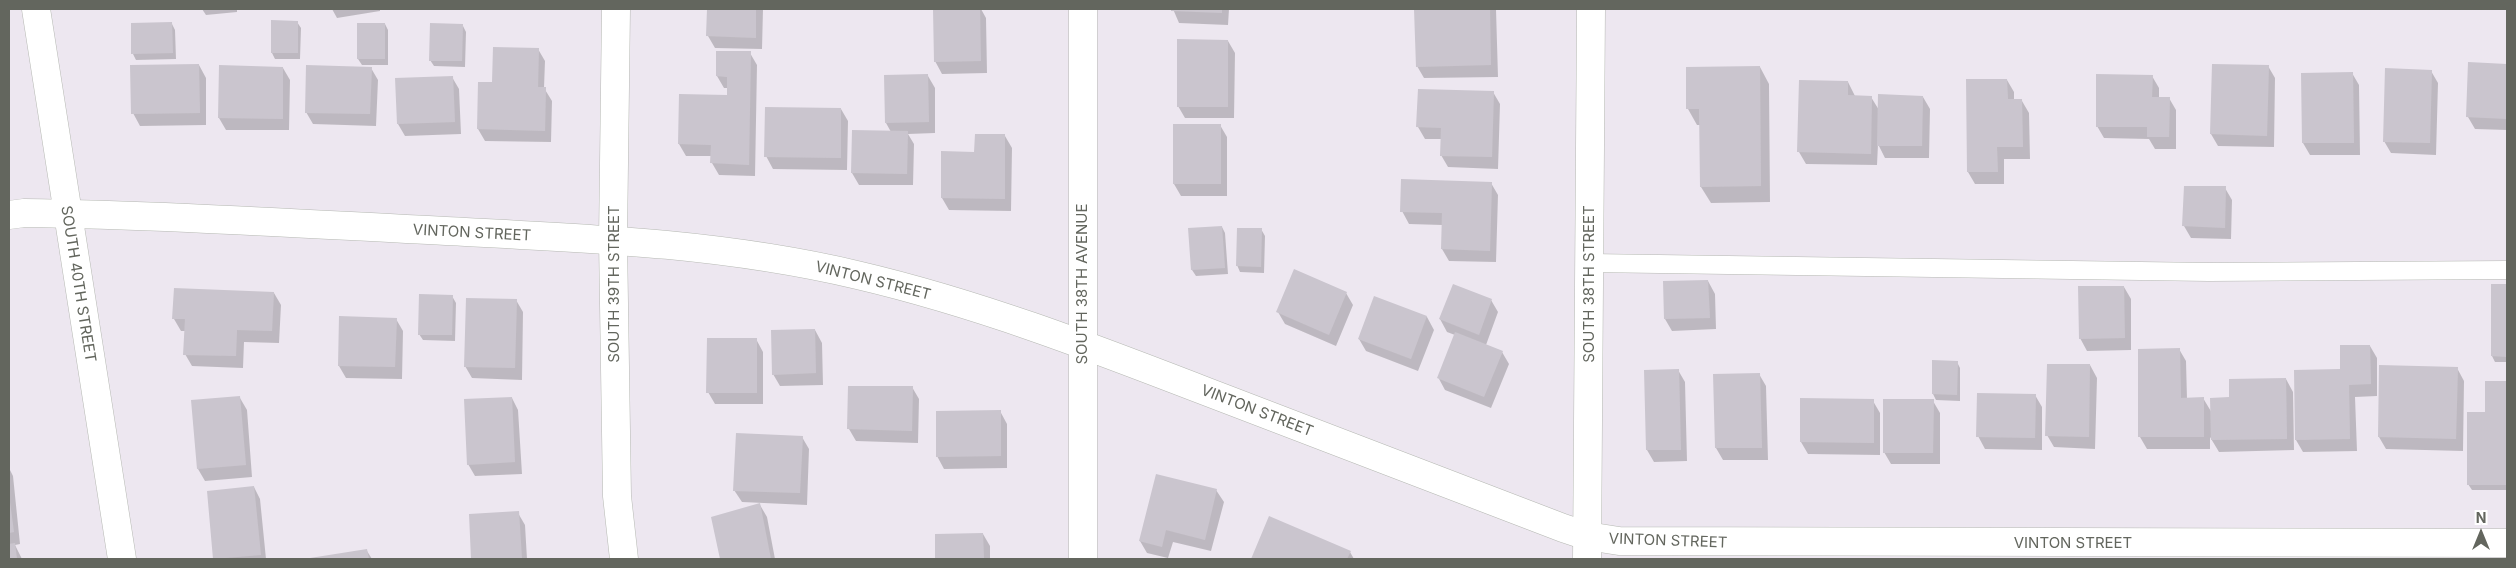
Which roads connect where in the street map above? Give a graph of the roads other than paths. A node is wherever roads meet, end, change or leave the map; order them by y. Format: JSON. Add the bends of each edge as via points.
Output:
{"nodes":[{"id":1,"x":36,"y":9,"type":"edge"},
{"id":2,"x":616,"y":9,"type":"edge"},
{"id":3,"x":1082,"y":9,"type":"edge"},
{"id":4,"x":1591,"y":9,"type":"edge"},
{"id":5,"x":67,"y":214,"type":"junction"},
{"id":6,"x":9,"y":215,"type":"edge"},
{"id":7,"x":613,"y":240,"type":"junction"},
{"id":8,"x":1590,"y":263,"type":"junction"},
{"id":9,"x":2507,"y":270,"type":"edge"},
{"id":10,"x":1082,"y":344,"type":"junction"},
{"id":11,"x":2507,"y":543,"type":"edge"},
{"id":12,"x":1587,"y":548,"type":"edge"},
{"id":13,"x":122,"y":559,"type":"edge"},
{"id":14,"x":624,"y":559,"type":"edge"},
{"id":15,"x":1083,"y":559,"type":"edge"}],
"edges":[{"from":1,"to":5,"type":"street","name":"SOUTH 40TH STREET"},
{"from":2,"to":7,"type":"street","name":"SOUTH 39TH STREET"},
{"from":3,"to":10,"type":"street","name":"SOUTH 38TH AVENUE"},
{"from":4,"to":8,"type":"street","name":"SOUTH 38TH STREET"},
{"from":5,"to":6,"type":"street","name":"VINTON STREET"},
{"from":5,"to":7,"type":"street","name":"VINTON STREET","via":[[142,215]]},
{"from":5,"to":13,"type":"street","name":"SOUTH 40TH STREET"},
{"from":7,"to":10,"type":"street","name":"VINTON STREET","via":[[775,258],[858,275],[933,295]]},
{"from":7,"to":14,"type":"street","name":"SOUTH 39TH STREET","via":[[617,496]]},
{"from":8,"to":9,"type":"lane","via":[[2209,272]]},
{"from":8,"to":12,"type":"street","name":"SOUTH 38TH STREET"},
{"from":10,"to":12,"type":"street","name":"VINTON STREET"},
{"from":10,"to":15,"type":"street","name":"SOUTH 38TH AVENUE"},
{"from":11,"to":12,"type":"street","name":"VINTON STREET","via":[[1619,542]]}]}
